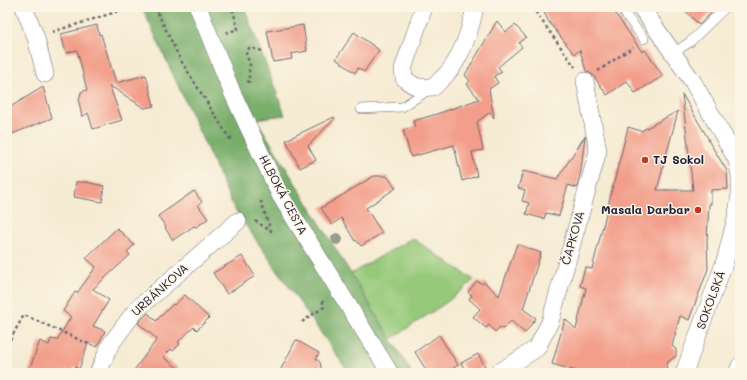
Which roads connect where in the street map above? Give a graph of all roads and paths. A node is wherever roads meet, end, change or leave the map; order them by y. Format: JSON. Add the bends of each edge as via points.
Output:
{"nodes":[{"id":1,"x":24,"y":7,"type":"edge"},
{"id":2,"x":132,"y":7,"type":"edge"},
{"id":3,"x":155,"y":7,"type":"edge"},
{"id":4,"x":198,"y":7,"type":"edge"},
{"id":5,"x":232,"y":7,"type":"edge"},
{"id":6,"x":423,"y":7,"type":"edge"},
{"id":7,"x":475,"y":7,"type":"edge"},
{"id":8,"x":532,"y":7,"type":"edge"},
{"id":9,"x":620,"y":7,"type":"edge"},
{"id":10,"x":641,"y":7,"type":"edge"},
{"id":11,"x":726,"y":7,"type":"edge"},
{"id":12,"x":219,"y":35,"type":"dead end"},
{"id":13,"x":36,"y":38,"type":"junction"},
{"id":14,"x":644,"y":39,"type":"joint"},
{"id":15,"x":263,"y":50,"type":"dead end"},
{"id":16,"x":673,"y":53,"type":"junction"},
{"id":17,"x":610,"y":64,"type":"dead end"},
{"id":18,"x":45,"y":74,"type":"dead end"},
{"id":19,"x":244,"y":79,"type":"dead end"},
{"id":20,"x":585,"y":80,"type":"joint"},
{"id":21,"x":434,"y":87,"type":"junction"},
{"id":22,"x":361,"y":109,"type":"dead end"},
{"id":23,"x":231,"y":127,"type":"dead end"},
{"id":24,"x":268,"y":205,"type":"dead end"},
{"id":25,"x":238,"y":221,"type":"joint"},
{"id":26,"x":334,"y":282,"type":"junction"},
{"id":27,"x":302,"y":322,"type":"dead end"},
{"id":28,"x":7,"y":345,"type":"edge"},
{"id":29,"x":106,"y":352,"type":"junction"},
{"id":30,"x":740,"y":366,"type":"edge"},
{"id":31,"x":98,"y":373,"type":"edge"},
{"id":32,"x":390,"y":373,"type":"edge"},
{"id":33,"x":498,"y":373,"type":"edge"},
{"id":34,"x":684,"y":373,"type":"edge"},
{"id":35,"x":737,"y":373,"type":"edge"}],
"edges":[{"from":1,"to":13,"type":"street"},
{"from":2,"to":13,"type":"path"},
{"from":3,"to":23,"type":"path","via":[[180,59],[231,141]]},
{"from":4,"to":26,"type":"street","name":"HLBOKÁ CESTA","via":[[232,92],[280,194]]},
{"from":5,"to":12,"type":"path","via":[[238,29]]},
{"from":6,"to":21,"type":"street","via":[[403,69],[404,78],[411,85],[420,88]]},
{"from":7,"to":21,"type":"street","via":[[463,48],[453,67]]},
{"from":8,"to":20,"type":"path"},
{"from":9,"to":14,"type":"lane"},
{"from":10,"to":16,"type":"street","name":"SOKOLSKÁ"},
{"from":11,"to":16,"type":"lane","via":[[690,42]]},
{"from":13,"to":18,"type":"street"},
{"from":14,"to":17,"type":"path"},
{"from":15,"to":19,"type":"path","via":[[249,48],[246,54],[250,64],[249,82]]},
{"from":16,"to":34,"type":"street","name":"SOKOLSKÁ","via":[[693,82],[737,160],[740,176],[737,214],[725,261]]},
{"from":20,"to":33,"type":"street","name":"ČAPKOVA","via":[[598,151],[550,322],[537,348]]},
{"from":21,"to":22,"type":"lane","via":[[402,107]]},
{"from":24,"to":25,"type":"path","via":[[261,202],[270,231],[244,215]]},
{"from":25,"to":29,"type":"street","name":"URBÁNKOVA","via":[[136,310]]},
{"from":26,"to":27,"type":"path","via":[[321,288],[324,307]]},
{"from":26,"to":32,"type":"street","name":"HLBOKÁ CESTA"},
{"from":28,"to":29,"type":"path","via":[[24,315]]},
{"from":29,"to":31,"type":"street","name":"URBÁNKOVA"},
{"from":30,"to":35,"type":"street"}]}
